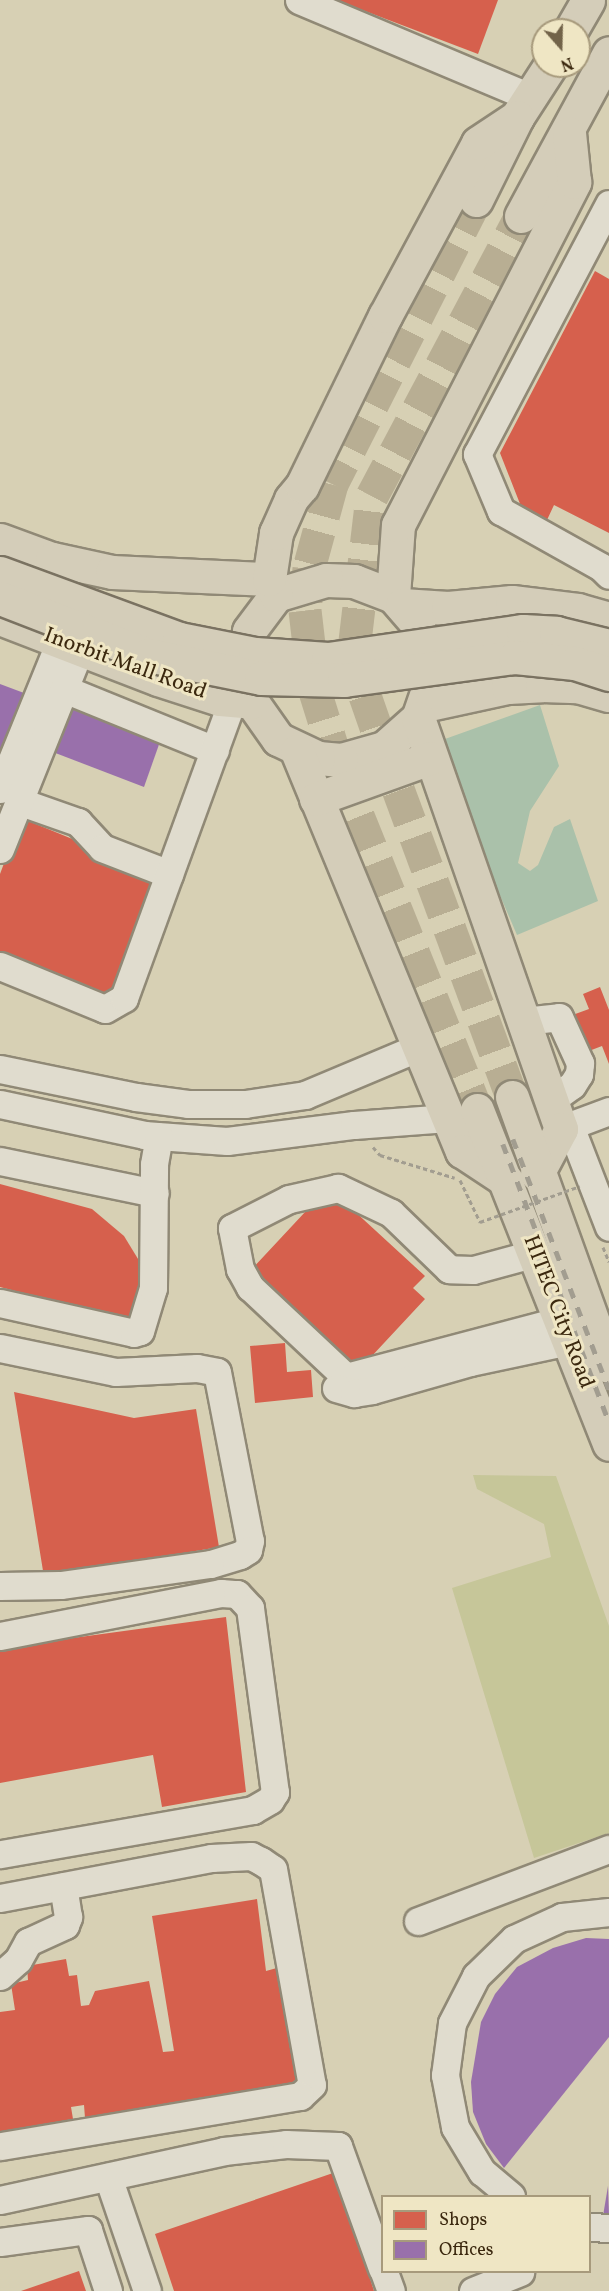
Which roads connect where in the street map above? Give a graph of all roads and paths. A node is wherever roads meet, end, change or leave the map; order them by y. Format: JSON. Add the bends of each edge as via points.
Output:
{"nodes":[{"id":1,"x":299,"y":0,"type":"edge"},
{"id":2,"x":588,"y":0,"type":"edge"},
{"id":3,"x":578,"y":18,"type":"edge"},
{"id":4,"x":609,"y":53,"type":"edge"},
{"id":5,"x":543,"y":78,"type":"edge"},
{"id":6,"x":525,"y":107,"type":"junction"},
{"id":7,"x":569,"y":133,"type":"junction"},
{"id":8,"x":476,"y":200,"type":"tunnel mouth"},
{"id":9,"x":609,"y":204,"type":"edge"},
{"id":10,"x":521,"y":216,"type":"tunnel mouth"},
{"id":11,"x":0,"y":540,"type":"edge"},
{"id":12,"x":606,"y":570,"type":"edge"},
{"id":13,"x":0,"y":573,"type":"edge"},
{"id":14,"x":279,"y":587,"type":"junction"},
{"id":15,"x":0,"y":598,"type":"edge"},
{"id":16,"x":397,"y":600,"type":"junction"},
{"id":17,"x":0,"y":618,"type":"edge"},
{"id":18,"x":609,"y":618,"type":"edge"},
{"id":19,"x":70,"y":645,"type":"junction"},
{"id":20,"x":609,"y":646,"type":"edge"},
{"id":21,"x":609,"y":674,"type":"edge"},
{"id":22,"x":62,"y":688,"type":"junction"},
{"id":23,"x":609,"y":695,"type":"edge"},
{"id":24,"x":242,"y":702,"type":"junction"},
{"id":25,"x":421,"y":711,"type":"junction"},
{"id":26,"x":215,"y":750,"type":"junction"},
{"id":27,"x":297,"y":751,"type":"junction"},
{"id":28,"x":430,"y":758,"type":"junction"},
{"id":29,"x":9,"y":795,"type":"edge"},
{"id":30,"x":316,"y":799,"type":"junction"},
{"id":31,"x":0,"y":849,"type":"edge"},
{"id":32,"x":169,"y":874,"type":"junction"},
{"id":33,"x":0,"y":966,"type":"edge"},
{"id":34,"x":419,"y":1047,"type":"junction"},
{"id":35,"x":0,"y":1069,"type":"edge"},
{"id":36,"x":327,"y":1086,"type":"junction"},
{"id":37,"x":512,"y":1097,"type":"tunnel mouth"},
{"id":38,"x":254,"y":1103,"type":"junction"},
{"id":39,"x":0,"y":1104,"type":"edge"},
{"id":40,"x":609,"y":1111,"type":"edge"},
{"id":41,"x":463,"y":1114,"type":"junction"},
{"id":42,"x":561,"y":1119,"type":"junction"},
{"id":43,"x":341,"y":1127,"type":"junction"},
{"id":44,"x":159,"y":1136,"type":"junction"},
{"id":45,"x":264,"y":1137,"type":"junction"},
{"id":46,"x":380,"y":1155,"type":"dead end"},
{"id":47,"x":0,"y":1161,"type":"edge"},
{"id":48,"x":521,"y":1177,"type":"junction"},
{"id":49,"x":580,"y":1186,"type":"dead end"},
{"id":50,"x":154,"y":1193,"type":"junction"},
{"id":51,"x":609,"y":1227,"type":"edge"},
{"id":52,"x":232,"y":1228,"type":"junction"},
{"id":53,"x":536,"y":1253,"type":"junction"},
{"id":54,"x":0,"y":1303,"type":"edge"},
{"id":55,"x":565,"y":1330,"type":"junction"},
{"id":56,"x":0,"y":1348,"type":"edge"},
{"id":57,"x":609,"y":1366,"type":"edge"},
{"id":58,"x":609,"y":1444,"type":"edge"},
{"id":59,"x":0,"y":1586,"type":"edge"},
{"id":60,"x":0,"y":1636,"type":"edge"},
{"id":61,"x":0,"y":1854,"type":"edge"},
{"id":62,"x":608,"y":1856,"type":"edge"},
{"id":63,"x":63,"y":1886,"type":"junction"},
{"id":64,"x":0,"y":1898,"type":"edge"},
{"id":65,"x":609,"y":1912,"type":"edge"},
{"id":66,"x":418,"y":1921,"type":"dead end"},
{"id":67,"x":0,"y":1976,"type":"edge"},
{"id":68,"x":0,"y":2146,"type":"edge"},
{"id":69,"x":108,"y":2177,"type":"junction"},
{"id":70,"x":510,"y":2195,"type":"edge"},
{"id":71,"x":0,"y":2200,"type":"edge"},
{"id":72,"x":591,"y":2227,"type":"edge"},
{"id":73,"x":609,"y":2228,"type":"edge"},
{"id":74,"x":0,"y":2242,"type":"edge"},
{"id":75,"x":381,"y":2264,"type":"edge"},
{"id":76,"x":384,"y":2273,"type":"edge"},
{"id":77,"x":515,"y":2273,"type":"edge"},
{"id":78,"x":108,"y":2291,"type":"edge"},
{"id":79,"x":147,"y":2291,"type":"edge"},
{"id":80,"x":391,"y":2291,"type":"edge"},
{"id":81,"x":473,"y":2291,"type":"edge"}],
"edges":[{"from":1,"to":6,"type":"street"},
{"from":2,"to":3,"type":"main road"},
{"from":4,"to":7,"type":"main road"},
{"from":5,"to":6,"type":"main road"},
{"from":6,"to":8,"type":"main road"},
{"from":6,"to":14,"type":"main road","via":[[478,143],[384,316],[302,486],[307,502]]},
{"from":7,"to":10,"type":"main road"},
{"from":7,"to":16,"type":"main road","via":[[574,182],[398,525]]},
{"from":9,"to":12,"type":"street","via":[[477,454],[501,511]]},
{"from":11,"to":14,"type":"main road","via":[[52,559],[112,572]]},
{"from":13,"to":20,"type":"main road","bridge":true,"via":[[178,639],[266,655],[328,658],[523,631],[555,633]]},
{"from":14,"to":16,"type":"main road","via":[[326,580],[354,581]]},
{"from":14,"to":24,"type":"main road","via":[[249,631]]},
{"from":15,"to":21,"type":"main road","bridge":true,"via":[[148,655],[261,678],[344,680],[515,657],[575,663]]},
{"from":16,"to":18,"type":"main road","via":[[448,608],[512,602]]},
{"from":16,"to":25,"type":"main road","via":[[417,624],[426,647],[428,689]]},
{"from":17,"to":19,"type":"main road","name":"Inorbit Mall Road"},
{"from":19,"to":22,"type":"street"},
{"from":19,"to":24,"type":"main road","name":"Inorbit Mall Road","via":[[158,679]]},
{"from":19,"to":29,"type":"street"},
{"from":22,"to":26,"type":"street"},
{"from":22,"to":29,"type":"street"},
{"from":23,"to":25,"type":"main road","via":[[577,686],[508,687]]},
{"from":24,"to":26,"type":"street"},
{"from":24,"to":27,"type":"main road"},
{"from":25,"to":27,"type":"main road","via":[[384,748],[363,757],[318,758]]},
{"from":25,"to":28,"type":"main road"},
{"from":26,"to":32,"type":"street"},
{"from":27,"to":30,"type":"main road"},
{"from":28,"to":30,"type":"main road"},
{"from":28,"to":42,"type":"main road"},
{"from":29,"to":31,"type":"street"},
{"from":29,"to":32,"type":"street","via":[[78,822],[102,848]]},
{"from":30,"to":34,"type":"main road"},
{"from":32,"to":33,"type":"street","via":[[128,991],[112,1007],[105,1009]]},
{"from":34,"to":36,"type":"street"},
{"from":34,"to":41,"type":"main road"},
{"from":35,"to":38,"type":"street","via":[[188,1104]]},
{"from":36,"to":38,"type":"street","via":[[305,1095]]},
{"from":36,"to":43,"type":"street"},
{"from":37,"to":48,"type":"main road"},
{"from":38,"to":45,"type":"street"},
{"from":39,"to":44,"type":"street"},
{"from":40,"to":42,"type":"street"},
{"from":41,"to":43,"type":"street"},
{"from":41,"to":48,"type":"main road","via":[[462,1151]]},
{"from":42,"to":48,"type":"main road"},
{"from":42,"to":51,"type":"street"},
{"from":43,"to":45,"type":"street"},
{"from":44,"to":45,"type":"street","via":[[227,1142]]},
{"from":44,"to":50,"type":"street"},
{"from":46,"to":49,"type":"path","bridge":true,"via":[[460,1180],[480,1222]]},
{"from":47,"to":50,"type":"street"},
{"from":48,"to":53,"type":"main road","name":"HITEC City Road"},
{"from":48,"to":57,"type":"main road","name":"HITEC City Road"},
{"from":50,"to":54,"type":"street","via":[[153,1288],[140,1331],[134,1333]]},
{"from":52,"to":53,"type":"street","via":[[289,1199],[338,1188],[391,1213],[448,1269],[478,1268]]},
{"from":52,"to":55,"type":"street","via":[[240,1269],[250,1287],[346,1377],[505,1333]]},
{"from":52,"to":55,"type":"street","via":[[225,1236],[231,1268],[252,1310],[328,1385],[354,1393],[470,1362]]},
{"from":53,"to":55,"type":"main road","name":"HITEC City Road"},
{"from":55,"to":58,"type":"main road","name":"HITEC City Road"},
{"from":56,"to":59,"type":"street","via":[[117,1372],[197,1368],[217,1372],[250,1541],[248,1550],[240,1556],[210,1564],[60,1585]]},
{"from":60,"to":61,"type":"street","via":[[221,1593],[237,1594],[250,1608],[275,1792],[270,1800],[253,1810]]},
{"from":62,"to":66,"type":"street"},
{"from":63,"to":64,"type":"street"},
{"from":63,"to":67,"type":"street","via":[[68,1917],[65,1925],[28,1942],[18,1960]]},
{"from":63,"to":68,"type":"street","via":[[211,1858],[251,1856],[273,1869],[312,2085],[300,2096]]},
{"from":65,"to":70,"type":"street","via":[[562,1917],[514,1939],[476,1976],[452,2023],[445,2075],[455,2127],[482,2172]]},
{"from":69,"to":71,"type":"street"},
{"from":69,"to":75,"type":"street","via":[[224,2151],[286,2144],[338,2146]]},
{"from":69,"to":79,"type":"street"},
{"from":72,"to":73,"type":"street"},
{"from":74,"to":78,"type":"street","via":[[88,2230]]},
{"from":76,"to":80,"type":"street"},
{"from":77,"to":81,"type":"street"}]}
